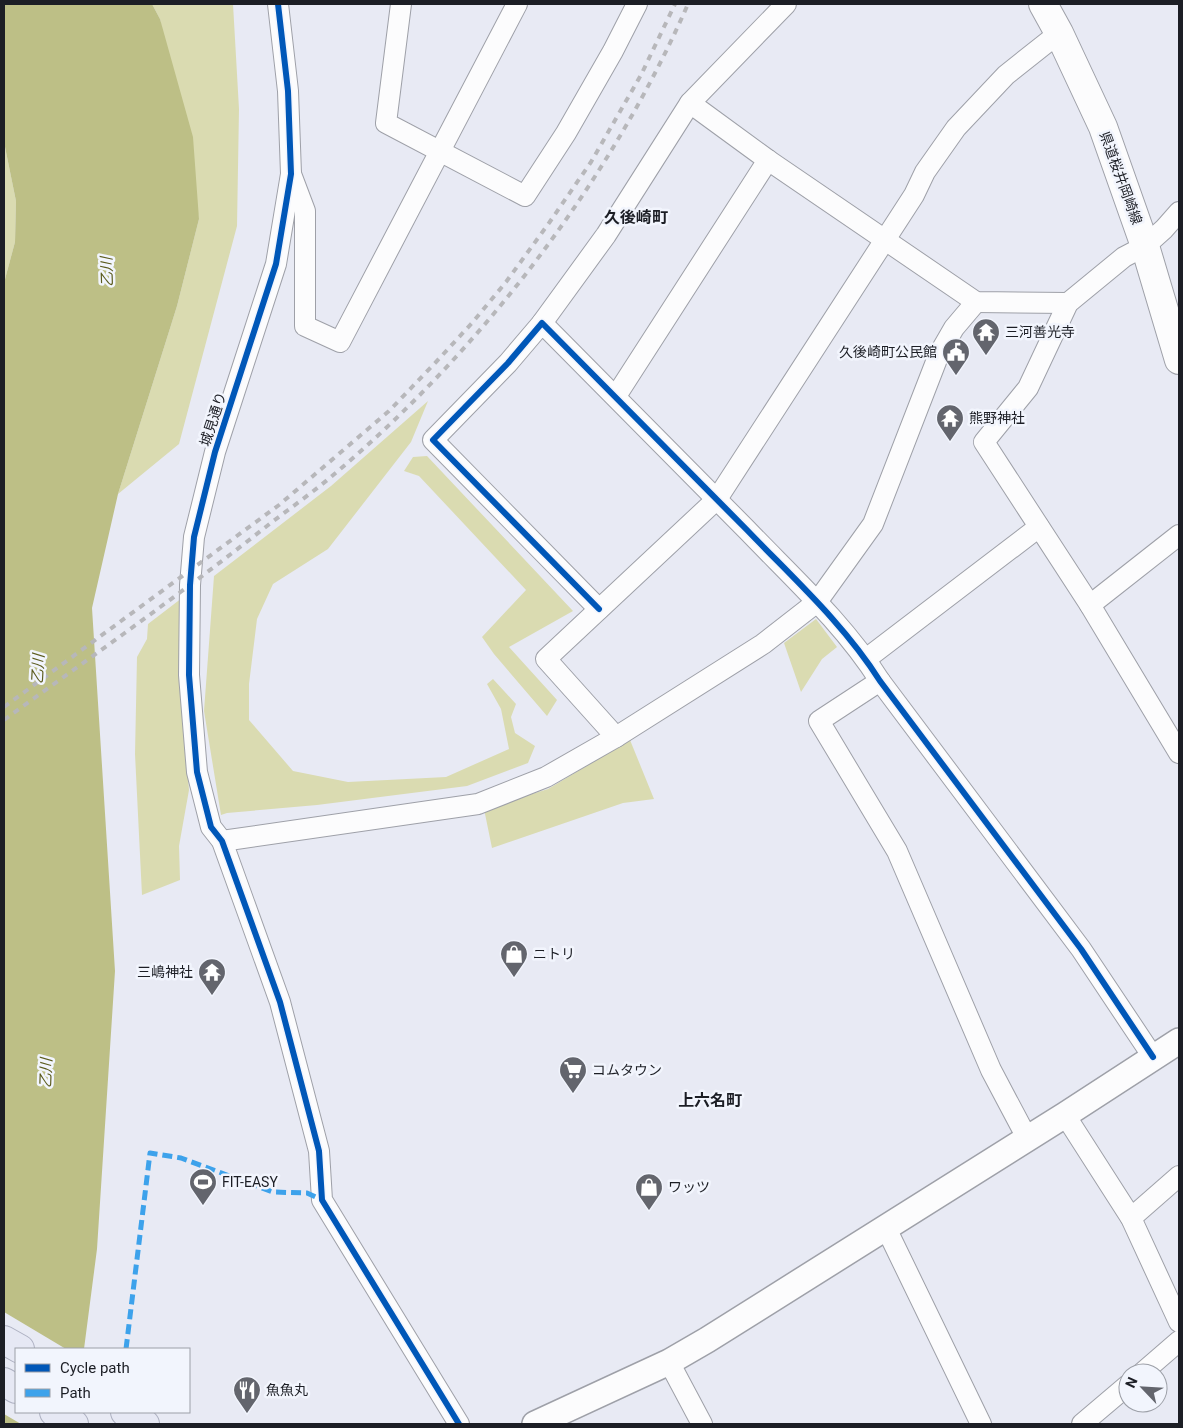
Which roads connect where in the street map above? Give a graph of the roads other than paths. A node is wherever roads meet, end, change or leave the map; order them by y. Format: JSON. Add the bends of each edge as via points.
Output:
{"nodes":[{"id":1,"x":278,"y":4,"type":"edge"},
{"id":2,"x":401,"y":4,"type":"edge"},
{"id":3,"x":517,"y":4,"type":"edge"},
{"id":4,"x":637,"y":4,"type":"edge"},
{"id":5,"x":786,"y":4,"type":"edge"},
{"id":6,"x":1043,"y":4,"type":"edge"},
{"id":7,"x":1059,"y":33,"type":"junction"},
{"id":8,"x":690,"y":103,"type":"junction"},
{"id":9,"x":440,"y":151,"type":"junction"},
{"id":10,"x":768,"y":160,"type":"junction"},
{"id":11,"x":291,"y":174,"type":"junction"},
{"id":12,"x":1179,"y":212,"type":"edge"},
{"id":13,"x":885,"y":240,"type":"junction"},
{"id":14,"x":1144,"y":246,"type":"junction"},
{"id":15,"x":976,"y":302,"type":"junction"},
{"id":16,"x":1068,"y":303,"type":"junction"},
{"id":17,"x":542,"y":323,"type":"junction"},
{"id":18,"x":1179,"y":360,"type":"edge"},
{"id":19,"x":616,"y":396,"type":"junction"},
{"id":20,"x":717,"y":499,"type":"junction"},
{"id":21,"x":1039,"y":527,"type":"junction"},
{"id":22,"x":1179,"y":535,"type":"edge"},
{"id":23,"x":817,"y":602,"type":"junction"},
{"id":24,"x":1090,"y":605,"type":"junction"},
{"id":25,"x":600,"y":609,"type":"junction"},
{"id":26,"x":866,"y":659,"type":"junction"},
{"id":27,"x":880,"y":681,"type":"junction"},
{"id":28,"x":616,"y":737,"type":"junction"},
{"id":29,"x":1179,"y":753,"type":"edge"},
{"id":30,"x":222,"y":841,"type":"junction"},
{"id":31,"x":1179,"y":1040,"type":"edge"},
{"id":32,"x":1153,"y":1057,"type":"junction"},
{"id":33,"x":1065,"y":1114,"type":"junction"},
{"id":34,"x":1027,"y":1138,"type":"junction"},
{"id":35,"x":1179,"y":1176,"type":"edge"},
{"id":36,"x":1131,"y":1218,"type":"junction"},
{"id":37,"x":886,"y":1228,"type":"junction"},
{"id":38,"x":1179,"y":1322,"type":"edge"},
{"id":39,"x":4,"y":1340,"type":"edge"},
{"id":40,"x":1179,"y":1341,"type":"edge"},
{"id":41,"x":18,"y":1348,"type":"edge"},
{"id":42,"x":669,"y":1362,"type":"junction"},
{"id":43,"x":1154,"y":1363,"type":"edge"},
{"id":44,"x":4,"y":1382,"type":"edge"},
{"id":45,"x":15,"y":1388,"type":"edge"},
{"id":46,"x":1118,"y":1393,"type":"edge"},
{"id":47,"x":56,"y":1413,"type":"edge"},
{"id":48,"x":127,"y":1413,"type":"edge"},
{"id":49,"x":74,"y":1424,"type":"edge"},
{"id":50,"x":145,"y":1424,"type":"edge"},
{"id":51,"x":459,"y":1424,"type":"edge"},
{"id":52,"x":535,"y":1424,"type":"edge"},
{"id":53,"x":702,"y":1424,"type":"edge"},
{"id":54,"x":981,"y":1424,"type":"edge"},
{"id":55,"x":1082,"y":1424,"type":"edge"}],
"edges":[{"from":1,"to":11,"type":"street","name":"城見通り","via":[[288,91]]},
{"from":2,"to":9,"type":"street","via":[[386,123]]},
{"from":3,"to":9,"type":"street"},
{"from":4,"to":9,"type":"street","via":[[566,133],[525,196]]},
{"from":5,"to":8,"type":"street"},
{"from":6,"to":7,"type":"main road","name":"県道桜井岡崎線"},
{"from":7,"to":13,"type":"street","via":[[1006,75],[956,128],[925,172]]},
{"from":7,"to":14,"type":"main road","name":"県道桜井岡崎線","via":[[1103,127]]},
{"from":8,"to":10,"type":"street"},
{"from":8,"to":17,"type":"street","via":[[606,235]]},
{"from":9,"to":11,"type":"street","via":[[340,342],[305,326],[305,211]]},
{"from":10,"to":13,"type":"street"},
{"from":10,"to":19,"type":"street"},
{"from":11,"to":30,"type":"street","name":"城見通り","via":[[276,264],[215,452],[194,537],[190,585],[190,675],[197,772],[211,827]]},
{"from":12,"to":14,"type":"street"},
{"from":13,"to":15,"type":"street"},
{"from":13,"to":20,"type":"street"},
{"from":14,"to":16,"type":"street","via":[[1124,257]]},
{"from":14,"to":18,"type":"main road","name":"県道桜井岡崎線"},
{"from":15,"to":16,"type":"street"},
{"from":15,"to":23,"type":"street","via":[[954,328],[939,354],[873,524]]},
{"from":16,"to":21,"type":"street","via":[[1028,388],[984,442]]},
{"from":17,"to":19,"type":"street"},
{"from":17,"to":25,"type":"street","via":[[433,440]]},
{"from":19,"to":20,"type":"street"},
{"from":20,"to":23,"type":"street"},
{"from":20,"to":25,"type":"street"},
{"from":21,"to":24,"type":"street"},
{"from":21,"to":26,"type":"street"},
{"from":22,"to":24,"type":"street"},
{"from":23,"to":26,"type":"street"},
{"from":23,"to":28,"type":"street","via":[[763,644]]},
{"from":24,"to":29,"type":"street"},
{"from":25,"to":28,"type":"street","via":[[546,659]]},
{"from":26,"to":27,"type":"street"},
{"from":27,"to":32,"type":"street","via":[[1081,949]]},
{"from":27,"to":34,"type":"street","via":[[819,721],[897,851],[991,1070]]},
{"from":28,"to":30,"type":"street","via":[[546,777],[478,804]]},
{"from":30,"to":51,"type":"street","name":"城見通り","via":[[280,1002],[319,1151],[322,1200]]},
{"from":31,"to":32,"type":"street"},
{"from":32,"to":33,"type":"street"},
{"from":33,"to":34,"type":"street"},
{"from":33,"to":36,"type":"street"},
{"from":34,"to":37,"type":"street"},
{"from":35,"to":36,"type":"street"},
{"from":36,"to":38,"type":"street"},
{"from":37,"to":42,"type":"street"},
{"from":37,"to":54,"type":"street"},
{"from":39,"to":41,"type":"highway"},
{"from":40,"to":43,"type":"street"},
{"from":42,"to":52,"type":"street"},
{"from":42,"to":53,"type":"street"},
{"from":44,"to":45,"type":"highway"},
{"from":46,"to":55,"type":"street"},
{"from":47,"to":49,"type":"highway"},
{"from":48,"to":50,"type":"highway"}]}
